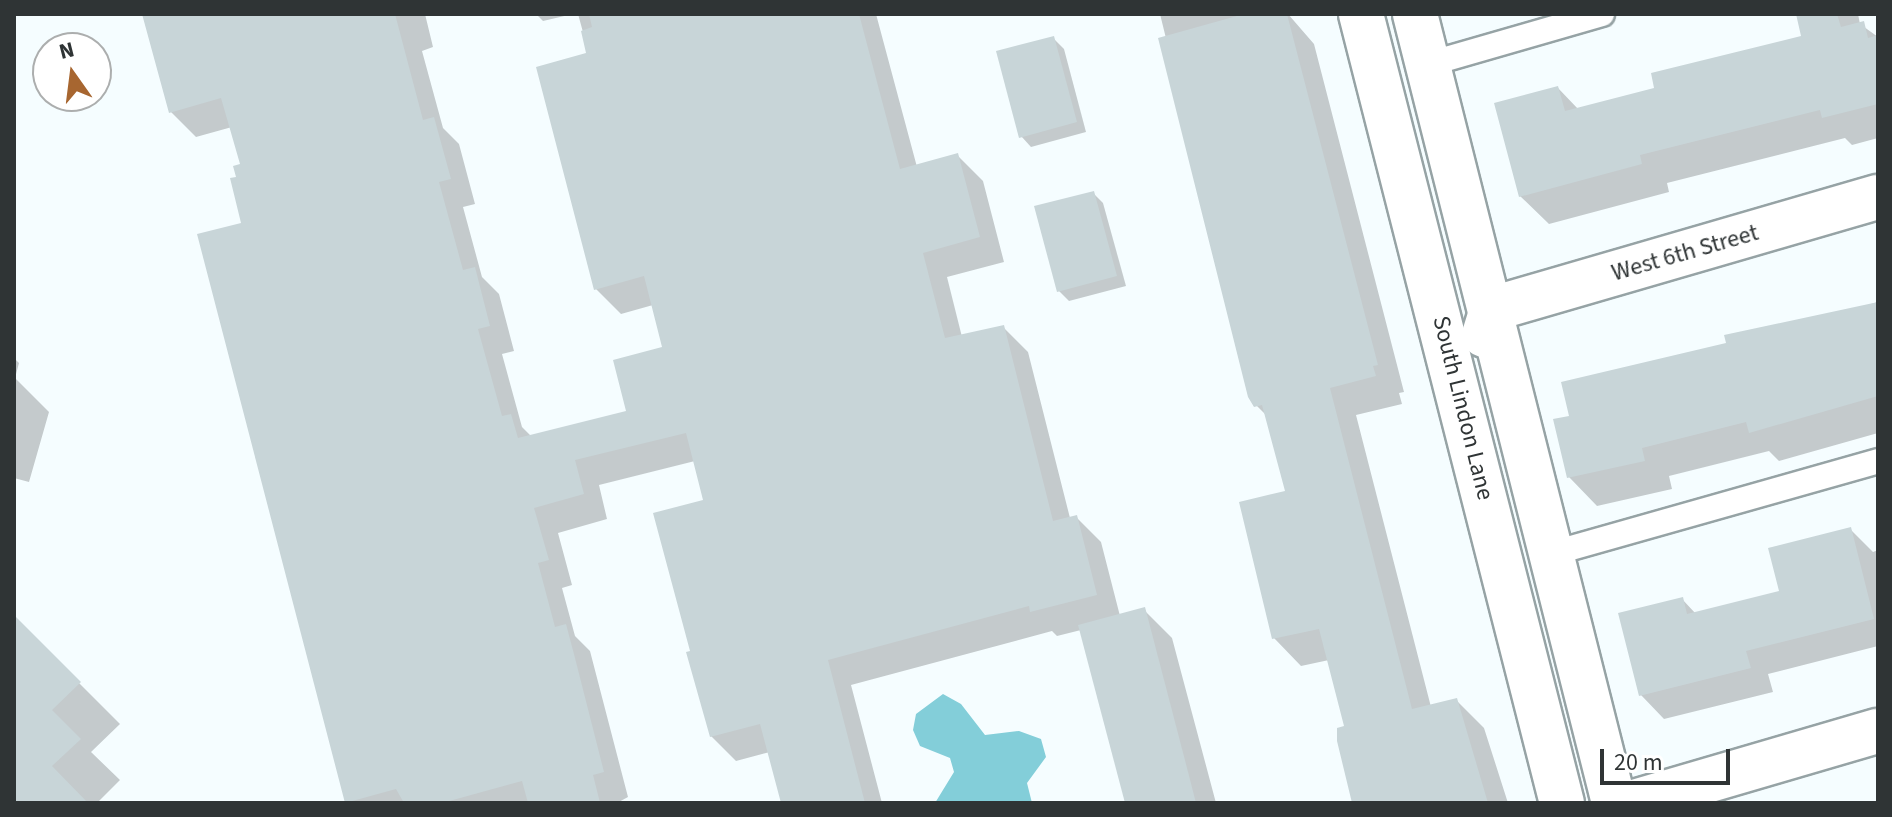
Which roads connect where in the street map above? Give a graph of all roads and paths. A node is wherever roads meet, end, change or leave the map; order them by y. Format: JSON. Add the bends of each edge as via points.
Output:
{"nodes":[{"id":1,"x":1361,"y":14,"type":"edge"},
{"id":2,"x":1415,"y":14,"type":"edge"},
{"id":3,"x":1602,"y":14,"type":"edge"},
{"id":4,"x":1429,"y":64,"type":"junction"},
{"id":5,"x":1878,"y":197,"type":"edge"},
{"id":6,"x":1492,"y":309,"type":"junction"},
{"id":7,"x":1476,"y":461,"type":"junction"},
{"id":8,"x":1878,"y":461,"type":"edge"},
{"id":9,"x":1550,"y":554,"type":"junction"},
{"id":10,"x":1878,"y":731,"type":"edge"},
{"id":11,"x":1562,"y":803,"type":"edge"},
{"id":12,"x":1614,"y":803,"type":"edge"},
{"id":13,"x":1631,"y":803,"type":"edge"}],
"edges":[{"from":1,"to":7,"type":"street","name":"South Lindon Lane"},
{"from":2,"to":4,"type":"street","name":"South Lindon Lane"},
{"from":3,"to":4,"type":"lane"},
{"from":4,"to":6,"type":"street","name":"South Lindon Lane"},
{"from":5,"to":6,"type":"street","name":"West 6th Street"},
{"from":6,"to":7,"type":"street","via":[[1481,352],[1484,430]]},
{"from":6,"to":9,"type":"street","name":"South Lindon Lane","via":[[1497,350]]},
{"from":7,"to":11,"type":"street","name":"South Lindon Lane"},
{"from":8,"to":9,"type":"lane"},
{"from":9,"to":12,"type":"street","name":"South Lindon Lane"},
{"from":10,"to":13,"type":"street"}]}
